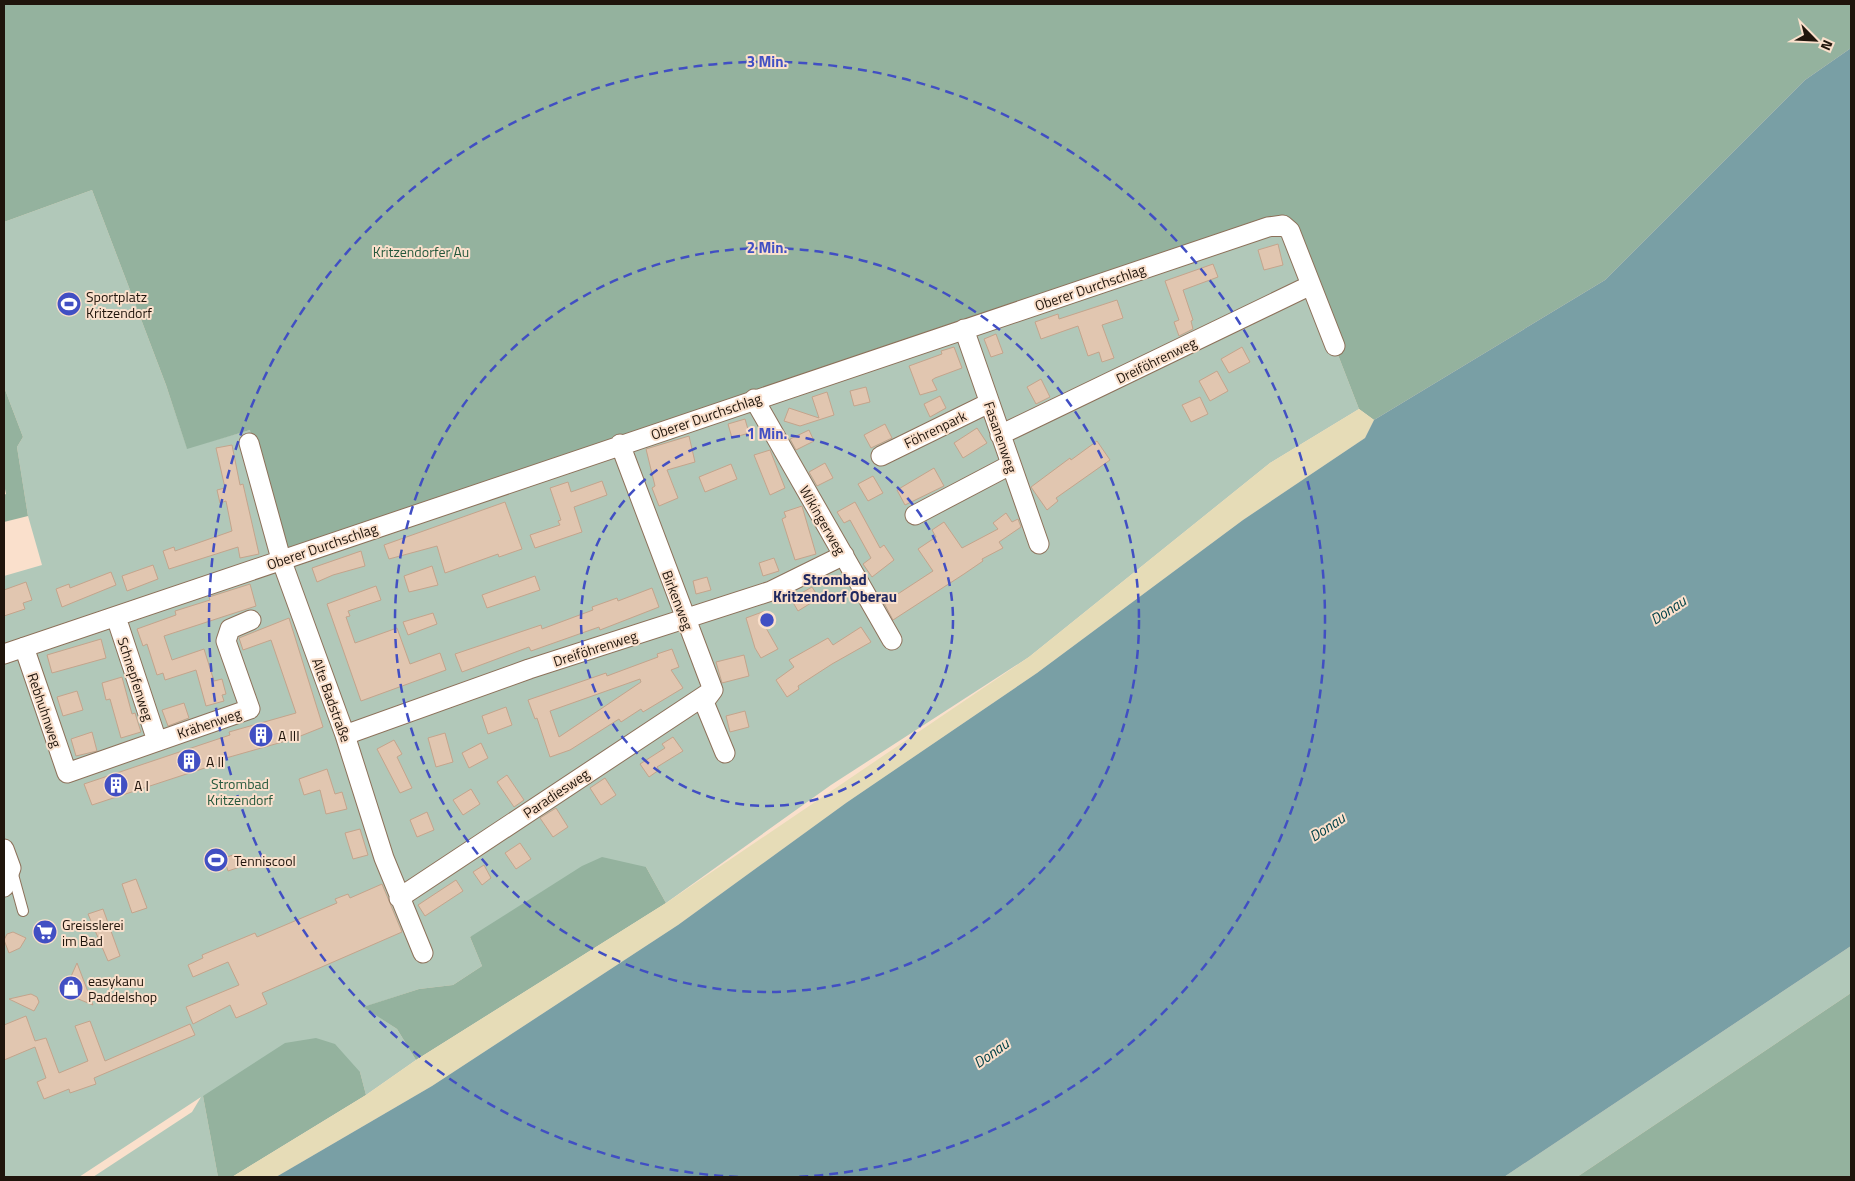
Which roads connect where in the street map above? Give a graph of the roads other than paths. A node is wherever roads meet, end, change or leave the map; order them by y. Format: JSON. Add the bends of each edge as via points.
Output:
{"nodes":[{"id":1,"x":1311,"y":285,"type":"junction"},
{"id":2,"x":964,"y":329,"type":"junction"},
{"id":3,"x":1335,"y":346,"type":"dead end"},
{"id":4,"x":754,"y":399,"type":"junction"},
{"id":5,"x":989,"y":403,"type":"junction"},
{"id":6,"x":1000,"y":435,"type":"junction"},
{"id":7,"x":249,"y":443,"type":"dead end"},
{"id":8,"x":620,"y":444,"type":"junction"},
{"id":9,"x":881,"y":456,"type":"dead end"},
{"id":10,"x":1010,"y":465,"type":"junction"},
{"id":11,"x":915,"y":515,"type":"dead end"},
{"id":12,"x":1039,"y":544,"type":"dead end"},
{"id":13,"x":844,"y":555,"type":"junction"},
{"id":14,"x":281,"y":559,"type":"junction"},
{"id":15,"x":116,"y":617,"type":"junction"},
{"id":16,"x":686,"y":619,"type":"junction"},
{"id":17,"x":251,"y":620,"type":"dead end"},
{"id":18,"x":892,"y":640,"type":"dead end"},
{"id":19,"x":24,"y":647,"type":"junction"},
{"id":20,"x":4,"y":654,"type":"edge"},
{"id":21,"x":712,"y":690,"type":"junction"},
{"id":22,"x":345,"y":735,"type":"junction"},
{"id":23,"x":157,"y":741,"type":"junction"},
{"id":24,"x":726,"y":753,"type":"dead end"},
{"id":25,"x":66,"y":772,"type":"joint"},
{"id":26,"x":4,"y":849,"type":"edge"},
{"id":27,"x":10,"y":868,"type":"junction"},
{"id":28,"x":4,"y":887,"type":"edge"},
{"id":29,"x":400,"y":898,"type":"junction"},
{"id":30,"x":23,"y":911,"type":"dead end"},
{"id":31,"x":423,"y":953,"type":"dead end"}],
"edges":[{"from":1,"to":2,"type":"street","name":"Oberer Durchschlag","via":[[1290,231],[1284,225],[1276,226]]},
{"from":1,"to":3,"type":"street","name":"Oberer Durchschlag"},
{"from":1,"to":6,"type":"street","name":"Dreiföhrenweg"},
{"from":2,"to":4,"type":"street","name":"Oberer Durchschlag"},
{"from":2,"to":5,"type":"street","name":"Fasanenweg"},
{"from":4,"to":8,"type":"street","name":"Oberer Durchschlag"},
{"from":4,"to":13,"type":"street","name":"Wikingerweg"},
{"from":5,"to":6,"type":"street","name":"Fasanenweg"},
{"from":5,"to":9,"type":"street","name":"Föhrenpark"},
{"from":6,"to":10,"type":"street","name":"Fasanenweg"},
{"from":7,"to":14,"type":"street","name":"Alte Badstraße"},
{"from":8,"to":14,"type":"street","name":"Oberer Durchschlag"},
{"from":8,"to":16,"type":"street","name":"Birkenweg"},
{"from":10,"to":11,"type":"street"},
{"from":10,"to":12,"type":"street","name":"Fasanenweg"},
{"from":13,"to":16,"type":"street","name":"Dreiföhrenweg","via":[[771,591]]},
{"from":13,"to":18,"type":"street","name":"Wikingerweg"},
{"from":14,"to":15,"type":"street","name":"Oberer Durchschlag"},
{"from":14,"to":22,"type":"street","name":"Alte Badstraße"},
{"from":15,"to":19,"type":"street","name":"Oberer Durchschlag"},
{"from":15,"to":23,"type":"street","name":"Schnepfenweg"},
{"from":16,"to":21,"type":"street","name":"Birkenweg"},
{"from":16,"to":22,"type":"street","name":"Dreiföhrenweg","via":[[529,669]]},
{"from":17,"to":23,"type":"street","name":"Krähenweg","via":[[230,629],[226,641],[250,709]]},
{"from":19,"to":20,"type":"street","name":"Oberer Durchschlag"},
{"from":19,"to":25,"type":"street","name":"Rebhuhnweg"},
{"from":21,"to":24,"type":"street","via":[[704,702]]},
{"from":21,"to":29,"type":"street","name":"Paradiesweg"},
{"from":22,"to":29,"type":"street","name":"Alte Badstraße"},
{"from":23,"to":25,"type":"street","name":"Krähenweg"},
{"from":26,"to":27,"type":"street"},
{"from":27,"to":28,"type":"street"},
{"from":27,"to":30,"type":"lane"},
{"from":29,"to":31,"type":"street","name":"Alte Badstraße"}]}
